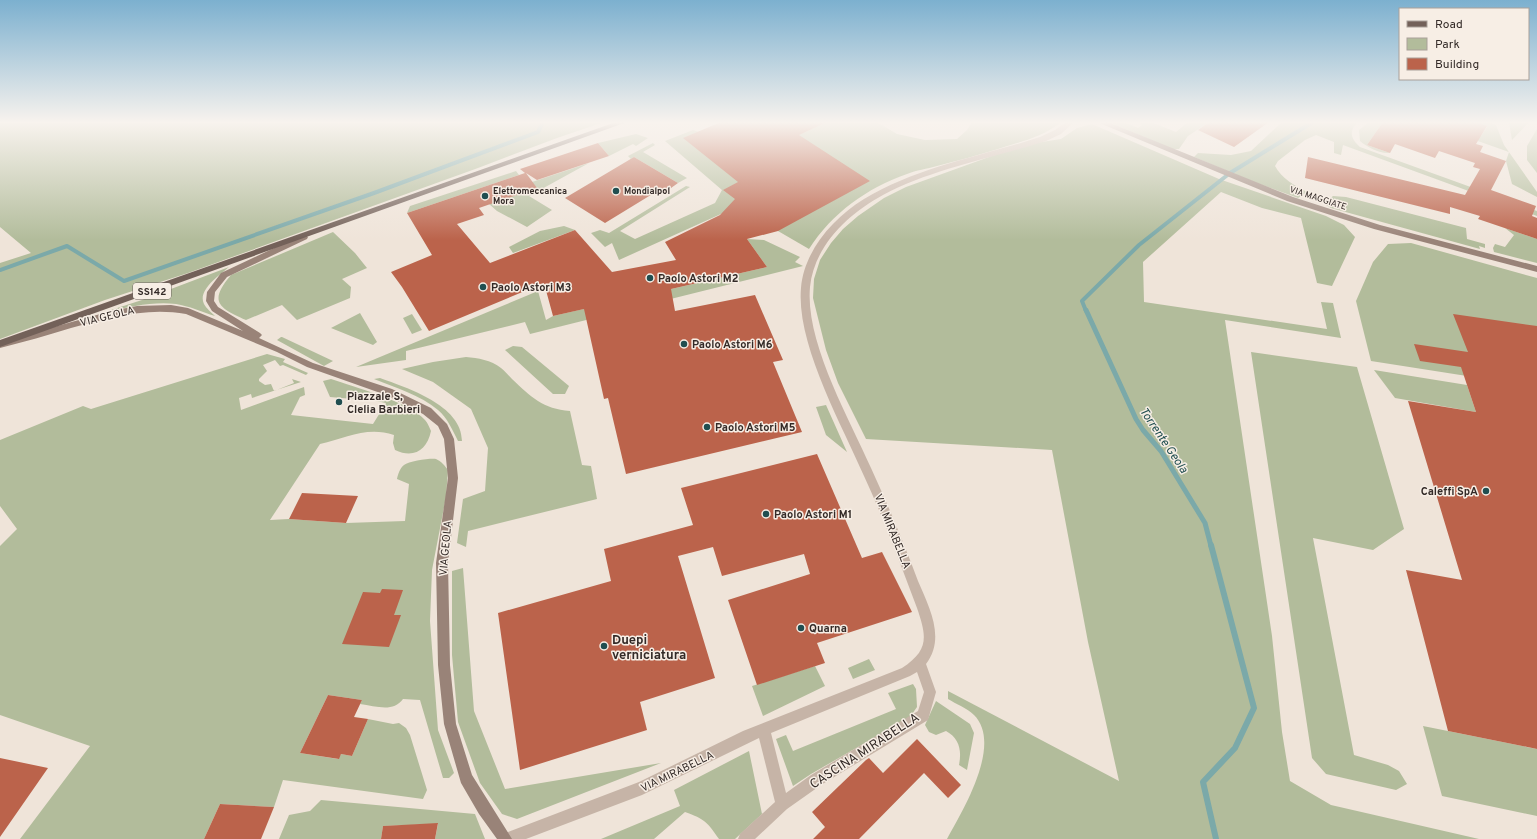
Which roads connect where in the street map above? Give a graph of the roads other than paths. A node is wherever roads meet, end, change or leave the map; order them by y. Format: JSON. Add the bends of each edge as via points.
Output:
{"nodes":[{"id":1,"x":515,"y":161,"type":"edge"},
{"id":2,"x":969,"y":161,"type":"edge"},
{"id":3,"x":1195,"y":161,"type":"edge"},
{"id":4,"x":304,"y":237,"type":"junction"},
{"id":5,"x":1537,"y":269,"type":"edge"},
{"id":6,"x":0,"y":345,"type":"edge"},
{"id":7,"x":280,"y":350,"type":"junction"},
{"id":8,"x":920,"y":663,"type":"junction"},
{"id":9,"x":764,"y":730,"type":"junction"},
{"id":10,"x":782,"y":804,"type":"junction"},
{"id":11,"x":507,"y":839,"type":"edge"},
{"id":12,"x":745,"y":839,"type":"edge"}],
"edges":[{"from":1,"to":4,"type":"main road","number":"SS142"},
{"from":2,"to":8,"type":"street","name":"VIA MIRABELLA","via":[[913,178],[880,193],[852,211],[838,223],[815,255],[805,295],[807,316],[819,360],[892,524],[926,619],[930,637],[928,651]]},
{"from":3,"to":5,"type":"street","name":"VIA MAGGIATE","via":[[1290,199],[1359,222]]},
{"from":4,"to":6,"type":"main road","number":"SS142"},
{"from":4,"to":7,"type":"street","name":"VIA GEOLA","via":[[224,275],[211,292],[210,301],[215,308]]},
{"from":6,"to":7,"type":"street","name":"VIA GEOLA","via":[[111,314],[156,307],[188,311]]},
{"from":7,"to":11,"type":"street","name":"VIA GEOLA","via":[[310,365],[410,401],[442,424],[450,439],[454,478],[442,563],[444,665],[450,724],[466,778],[484,809]]},
{"from":8,"to":9,"type":"street","name":"VIA MIRABELLA","via":[[906,672]]},
{"from":8,"to":10,"type":"street","name":"CASCINA MIRABELLA","via":[[930,692],[923,715],[816,780]]},
{"from":9,"to":10,"type":"street"},
{"from":9,"to":11,"type":"street","name":"VIA MIRABELLA","via":[[642,788]]},
{"from":10,"to":12,"type":"street","name":"CASCINA MIRABELLA"}]}
